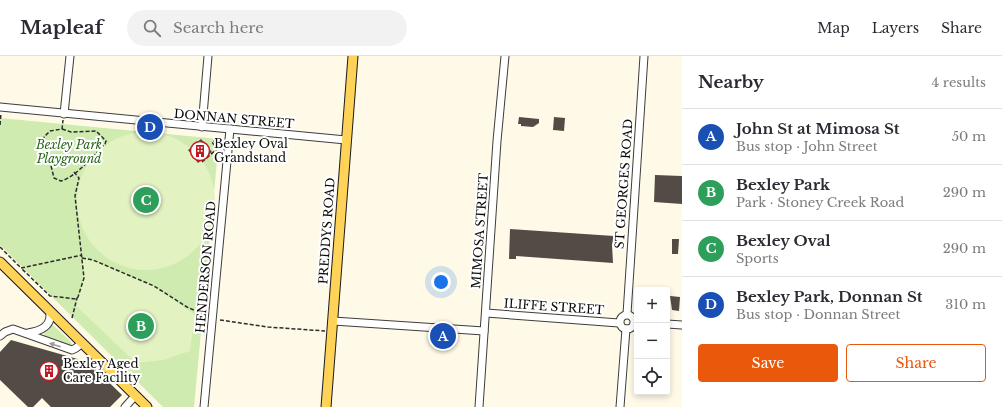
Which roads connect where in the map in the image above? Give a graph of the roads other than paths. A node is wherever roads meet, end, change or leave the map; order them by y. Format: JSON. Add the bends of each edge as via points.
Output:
{"nodes":[{"id":1,"x":70,"y":56,"type":"edge"},
{"id":2,"x":208,"y":56,"type":"edge"},
{"id":3,"x":353,"y":56,"type":"edge"},
{"id":4,"x":505,"y":56,"type":"edge"},
{"id":5,"x":644,"y":56,"type":"edge"},
{"id":6,"x":1,"y":108,"type":"edge"},
{"id":7,"x":64,"y":114,"type":"junction"},
{"id":8,"x":202,"y":127,"type":"junction"},
{"id":9,"x":230,"y":129,"type":"junction"},
{"id":10,"x":346,"y":140,"type":"junction"},
{"id":11,"x":0,"y":262,"type":"edge"},
{"id":12,"x":49,"y":310,"type":"junction"},
{"id":13,"x":486,"y":313,"type":"junction"},
{"id":14,"x":627,"y":314,"type":"junction"},
{"id":15,"x":634,"y":319,"type":"edge"},
{"id":16,"x":333,"y":321,"type":"junction"},
{"id":17,"x":620,"y":323,"type":"junction"},
{"id":18,"x":635,"y":323,"type":"edge"},
{"id":19,"x":670,"y":324,"type":"edge"},
{"id":20,"x":682,"y":325,"type":"edge"},
{"id":21,"x":626,"y":329,"type":"junction"},
{"id":22,"x":484,"y":331,"type":"junction"},
{"id":23,"x":28,"y":333,"type":"junction"},
{"id":24,"x":0,"y":336,"type":"edge"},
{"id":25,"x":82,"y":343,"type":"junction"},
{"id":26,"x":136,"y":396,"type":"junction"},
{"id":27,"x":125,"y":407,"type":"edge"},
{"id":28,"x":147,"y":407,"type":"edge"},
{"id":29,"x":204,"y":407,"type":"edge"},
{"id":30,"x":326,"y":407,"type":"edge"},
{"id":31,"x":479,"y":407,"type":"edge"},
{"id":32,"x":620,"y":407,"type":"edge"}],
"edges":[{"from":1,"to":7,"type":"street"},
{"from":2,"to":8,"type":"street"},
{"from":3,"to":10,"type":"main road","name":"PREDDYS ROAD"},
{"from":4,"to":13,"type":"street","name":"MIMOSA STREET"},
{"from":5,"to":14,"type":"street","name":"ST GEORGES ROAD"},
{"from":6,"to":7,"type":"street","name":"DONNAN STREET"},
{"from":7,"to":8,"type":"street","name":"DONNAN STREET"},
{"from":8,"to":9,"type":"street","name":"DONNAN STREET"},
{"from":9,"to":10,"type":"street","name":"DONNAN STREET"},
{"from":9,"to":29,"type":"street","name":"HENDERSON ROAD"},
{"from":10,"to":16,"type":"main road","name":"PREDDYS ROAD"},
{"from":11,"to":12,"type":"main road"},
{"from":12,"to":23,"type":"street","via":[[49,321],[45,328]]},
{"from":12,"to":25,"type":"main road"},
{"from":13,"to":17,"type":"street","name":"ILIFFE STREET"},
{"from":13,"to":22,"type":"street","name":"MIMOSA STREET"},
{"from":14,"to":15,"type":"street"},
{"from":14,"to":17,"type":"street","via":[[621,316]]},
{"from":16,"to":22,"type":"street"},
{"from":16,"to":30,"type":"main road","name":"PREDDYS ROAD"},
{"from":17,"to":21,"type":"street"},
{"from":18,"to":21,"type":"street"},
{"from":19,"to":20,"type":"street"},
{"from":21,"to":32,"type":"street"},
{"from":22,"to":31,"type":"street","name":"MIMOSA STREET"},
{"from":23,"to":24,"type":"street","via":[[14,329]]},
{"from":25,"to":23,"type":"street","one_way":true,"via":[[72,350],[45,342]]},
{"from":25,"to":26,"type":"main road"},
{"from":26,"to":27,"type":"street"},
{"from":26,"to":28,"type":"main road"}]}
